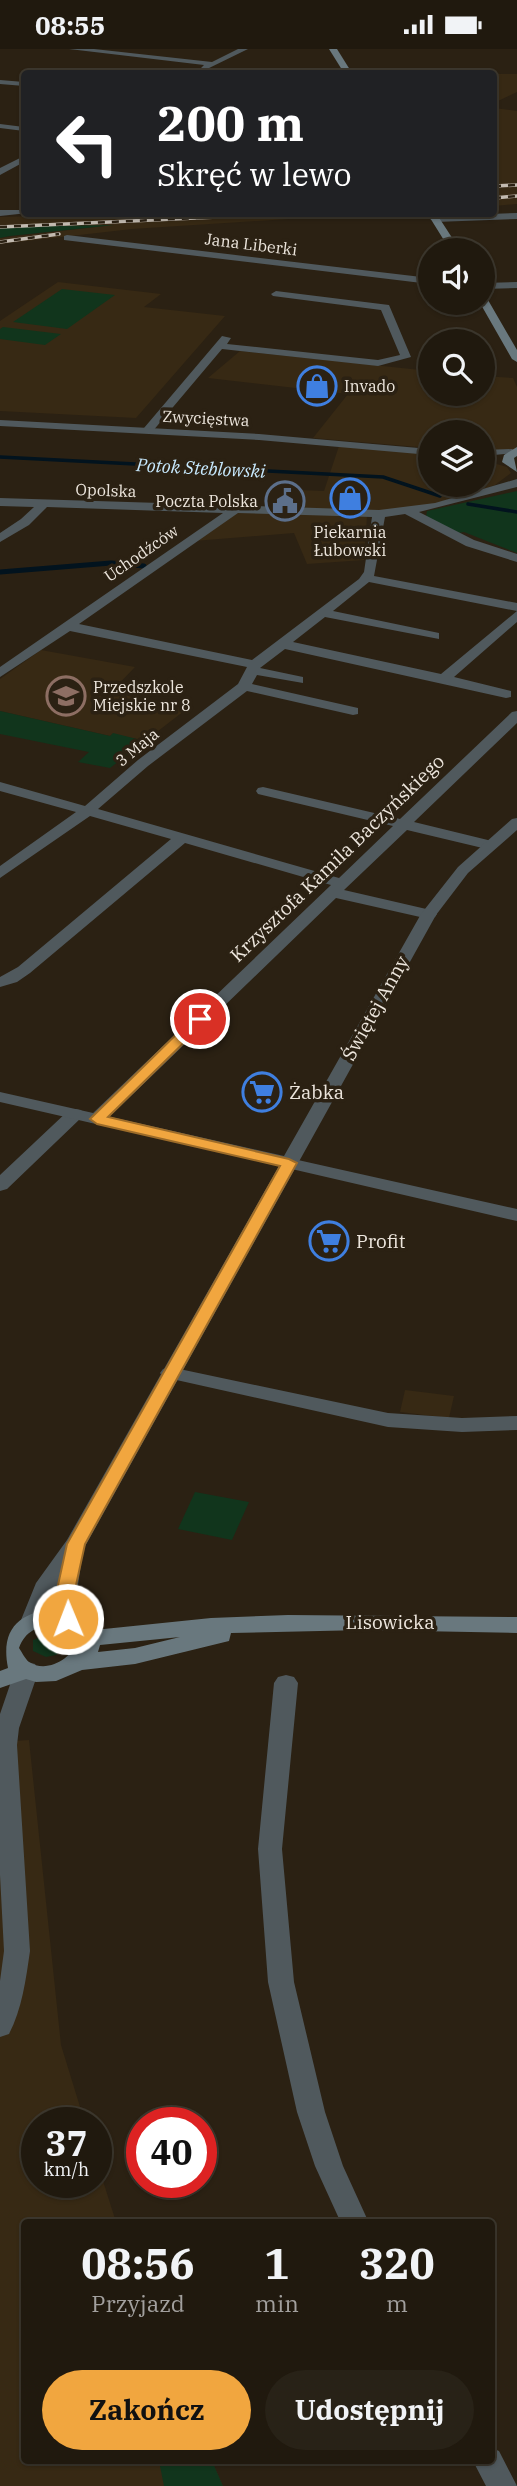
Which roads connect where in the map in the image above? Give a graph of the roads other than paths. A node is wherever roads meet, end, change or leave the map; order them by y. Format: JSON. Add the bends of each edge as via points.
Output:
{"nodes":[{"id":1,"x":73,"y":49,"type":"edge"},
{"id":2,"x":244,"y":49,"type":"edge"},
{"id":3,"x":333,"y":49,"type":"edge"},
{"id":4,"x":214,"y":64,"type":"junction"},
{"id":5,"x":201,"y":70,"type":"edge"},
{"id":6,"x":346,"y":70,"type":"edge"},
{"id":7,"x":0,"y":82,"type":"edge"},
{"id":8,"x":21,"y":84,"type":"edge"},
{"id":9,"x":0,"y":126,"type":"edge"},
{"id":10,"x":21,"y":129,"type":"edge"},
{"id":11,"x":21,"y":161,"type":"edge"},
{"id":12,"x":0,"y":172,"type":"edge"},
{"id":13,"x":0,"y":213,"type":"edge"},
{"id":14,"x":21,"y":213,"type":"edge"},
{"id":15,"x":497,"y":216,"type":"edge"},
{"id":16,"x":517,"y":216,"type":"edge"},
{"id":17,"x":434,"y":217,"type":"edge"},
{"id":18,"x":67,"y":238,"type":"dead end"},
{"id":19,"x":447,"y":238,"type":"edge"},
{"id":20,"x":418,"y":280,"type":"edge"},
{"id":21,"x":517,"y":285,"type":"edge"},
{"id":22,"x":495,"y":286,"type":"edge"},
{"id":23,"x":276,"y":295,"type":"dead end"},
{"id":24,"x":492,"y":315,"type":"edge"},
{"id":25,"x":517,"y":359,"type":"edge"},
{"id":26,"x":0,"y":423,"type":"edge"},
{"id":27,"x":148,"y":431,"type":"junction"},
{"id":28,"x":418,"y":450,"type":"edge"},
{"id":29,"x":495,"y":458,"type":"edge"},
{"id":30,"x":514,"y":461,"type":"edge"},
{"id":31,"x":517,"y":483,"type":"edge"},
{"id":32,"x":495,"y":488,"type":"edge"},
{"id":33,"x":495,"y":490,"type":"edge"},
{"id":34,"x":467,"y":497,"type":"edge"},
{"id":35,"x":0,"y":502,"type":"edge"},
{"id":36,"x":43,"y":503,"type":"junction"},
{"id":37,"x":234,"y":510,"type":"junction"},
{"id":38,"x":408,"y":511,"type":"junction"},
{"id":39,"x":379,"y":514,"type":"junction"},
{"id":40,"x":0,"y":538,"type":"edge"},
{"id":41,"x":517,"y":558,"type":"edge"},
{"id":42,"x":368,"y":578,"type":"junction"},
{"id":43,"x":517,"y":607,"type":"edge"},
{"id":44,"x":323,"y":613,"type":"junction"},
{"id":45,"x":517,"y":615,"type":"edge"},
{"id":46,"x":67,"y":626,"type":"junction"},
{"id":47,"x":434,"y":636,"type":"dead end"},
{"id":48,"x":282,"y":644,"type":"junction"},
{"id":49,"x":253,"y":667,"type":"junction"},
{"id":50,"x":0,"y":673,"type":"edge"},
{"id":51,"x":444,"y":679,"type":"junction"},
{"id":52,"x":298,"y":680,"type":"dead end"},
{"id":53,"x":244,"y":686,"type":"junction"},
{"id":54,"x":513,"y":703,"type":"edge"},
{"id":55,"x":353,"y":711,"type":"dead end"},
{"id":56,"x":1,"y":788,"type":"edge"},
{"id":57,"x":263,"y":791,"type":"dead end"},
{"id":58,"x":89,"y":810,"type":"junction"},
{"id":59,"x":517,"y":823,"type":"edge"},
{"id":60,"x":401,"y":824,"type":"junction"},
{"id":61,"x":183,"y":838,"type":"junction"},
{"id":62,"x":491,"y":845,"type":"junction"},
{"id":63,"x":0,"y":873,"type":"edge"},
{"id":64,"x":336,"y":888,"type":"junction"},
{"id":65,"x":429,"y":913,"type":"junction"},
{"id":66,"x":0,"y":982,"type":"edge"},
{"id":67,"x":0,"y":1097,"type":"edge"},
{"id":68,"x":75,"y":1114,"type":"junction"},
{"id":69,"x":97,"y":1119,"type":"junction"},
{"id":70,"x":289,"y":1163,"type":"junction"},
{"id":71,"x":0,"y":1185,"type":"edge"},
{"id":72,"x":517,"y":1215,"type":"edge"},
{"id":73,"x":170,"y":1373,"type":"junction"},
{"id":74,"x":517,"y":1423,"type":"edge"},
{"id":75,"x":76,"y":1544,"type":"junction"},
{"id":76,"x":68,"y":1619,"type":"junction"},
{"id":77,"x":32,"y":1620,"type":"junction"},
{"id":78,"x":263,"y":1625,"type":"junction"},
{"id":79,"x":517,"y":1625,"type":"edge"},
{"id":80,"x":88,"y":1636,"type":"junction"},
{"id":81,"x":4,"y":1651,"type":"edge"},
{"id":82,"x":80,"y":1662,"type":"junction"},
{"id":83,"x":27,"y":1670,"type":"junction"},
{"id":84,"x":52,"y":1674,"type":"junction"},
{"id":85,"x":0,"y":1680,"type":"edge"},
{"id":86,"x":286,"y":1683,"type":"dead end"},
{"id":87,"x":18,"y":1699,"type":"junction"},
{"id":88,"x":3,"y":1725,"type":"edge"},
{"id":89,"x":0,"y":2026,"type":"edge"},
{"id":90,"x":353,"y":2219,"type":"edge"},
{"id":91,"x":490,"y":2464,"type":"edge"},
{"id":92,"x":503,"y":2486,"type":"edge"}],
"edges":[{"from":1,"to":4,"type":"street"},
{"from":2,"to":4,"type":"street"},
{"from":3,"to":6,"type":"main road"},
{"from":4,"to":5,"type":"street"},
{"from":7,"to":8,"type":"street"},
{"from":9,"to":10,"type":"street"},
{"from":11,"to":12,"type":"street"},
{"from":13,"to":14,"type":"street"},
{"from":15,"to":16,"type":"street"},
{"from":17,"to":19,"type":"main road"},
{"from":18,"to":20,"type":"street","name":"Jana Liberki"},
{"from":21,"to":22,"type":"street"},
{"from":23,"to":27,"type":"street","via":[[385,307],[406,357],[378,363],[223,342]]},
{"from":24,"to":25,"type":"main road"},
{"from":26,"to":27,"type":"street","name":"Zwycięstwa"},
{"from":27,"to":28,"type":"street","name":"Zwycięstwa"},
{"from":29,"to":30,"type":"street"},
{"from":30,"to":32,"type":"street"},
{"from":31,"to":33,"type":"street"},
{"from":34,"to":38,"type":"street"},
{"from":35,"to":36,"type":"street","name":"Opolska"},
{"from":36,"to":37,"type":"street","name":"Opolska"},
{"from":36,"to":40,"type":"street"},
{"from":37,"to":39,"type":"street","name":"Opolska"},
{"from":37,"to":46,"type":"street","name":"Uchodźców"},
{"from":38,"to":39,"type":"street"},
{"from":38,"to":41,"type":"street","via":[[470,543]]},
{"from":39,"to":42,"type":"street"},
{"from":42,"to":43,"type":"street"},
{"from":42,"to":44,"type":"street","name":"3 Maja"},
{"from":44,"to":47,"type":"street"},
{"from":44,"to":48,"type":"street","name":"3 Maja"},
{"from":45,"to":51,"type":"street"},
{"from":46,"to":49,"type":"street"},
{"from":46,"to":50,"type":"street","name":"Uchodźców"},
{"from":48,"to":49,"type":"street","name":"3 Maja"},
{"from":48,"to":51,"type":"street"},
{"from":49,"to":52,"type":"street"},
{"from":49,"to":53,"type":"street","name":"3 Maja"},
{"from":51,"to":54,"type":"street"},
{"from":53,"to":55,"type":"street"},
{"from":53,"to":58,"type":"street","name":"3 Maja"},
{"from":54,"to":60,"type":"street","name":"Krzysztofa Kamila Baczyńskiego"},
{"from":56,"to":58,"type":"street"},
{"from":57,"to":60,"type":"street"},
{"from":58,"to":61,"type":"street"},
{"from":58,"to":63,"type":"street","name":"3 Maja"},
{"from":59,"to":62,"type":"street","name":"Świętej Anny"},
{"from":60,"to":62,"type":"street"},
{"from":60,"to":64,"type":"street","name":"Krzysztofa Kamila Baczyńskiego"},
{"from":61,"to":64,"type":"street"},
{"from":61,"to":66,"type":"street","via":[[24,970]]},
{"from":62,"to":65,"type":"street","name":"Świętej Anny"},
{"from":64,"to":65,"type":"street"},
{"from":64,"to":69,"type":"street","name":"Krzysztofa Kamila Baczyńskiego"},
{"from":65,"to":70,"type":"street","name":"Świętej Anny"},
{"from":67,"to":68,"type":"street"},
{"from":68,"to":69,"type":"street"},
{"from":68,"to":71,"type":"street"},
{"from":69,"to":70,"type":"street"},
{"from":70,"to":72,"type":"street"},
{"from":70,"to":73,"type":"street","name":"Świętej Anny"},
{"from":73,"to":74,"type":"street","via":[[388,1420]]},
{"from":73,"to":75,"type":"street","name":"Świętej Anny"},
{"from":75,"to":76,"type":"street","name":"Świętej Anny","via":[[67,1585]]},
{"from":75,"to":77,"type":"street","name":"Świętej Anny","via":[[47,1583]]},
{"from":76,"to":77,"type":"main road"},
{"from":76,"to":80,"type":"main road"},
{"from":77,"to":81,"type":"main road","via":[[15,1632]]},
{"from":78,"to":79,"type":"main road","name":"Lisowicka","via":[[414,1621]]},
{"from":78,"to":80,"type":"main road","name":"Lisowicka","via":[[208,1626],[130,1638]]},
{"from":78,"to":82,"type":"main road","name":"Lisowicka","via":[[135,1656]]},
{"from":80,"to":82,"type":"main road","via":[[89,1650]]},
{"from":81,"to":83,"type":"main road"},
{"from":82,"to":84,"type":"main road"},
{"from":83,"to":84,"type":"main road"},
{"from":83,"to":85,"type":"main road"},
{"from":83,"to":87,"type":"street"},
{"from":84,"to":87,"type":"street"},
{"from":86,"to":90,"type":"street","via":[[270,1849],[281,1982],[311,2112]]},
{"from":87,"to":88,"type":"street"},
{"from":88,"to":89,"type":"street","via":[[17,1951]]},
{"from":91,"to":92,"type":"street"}]}
